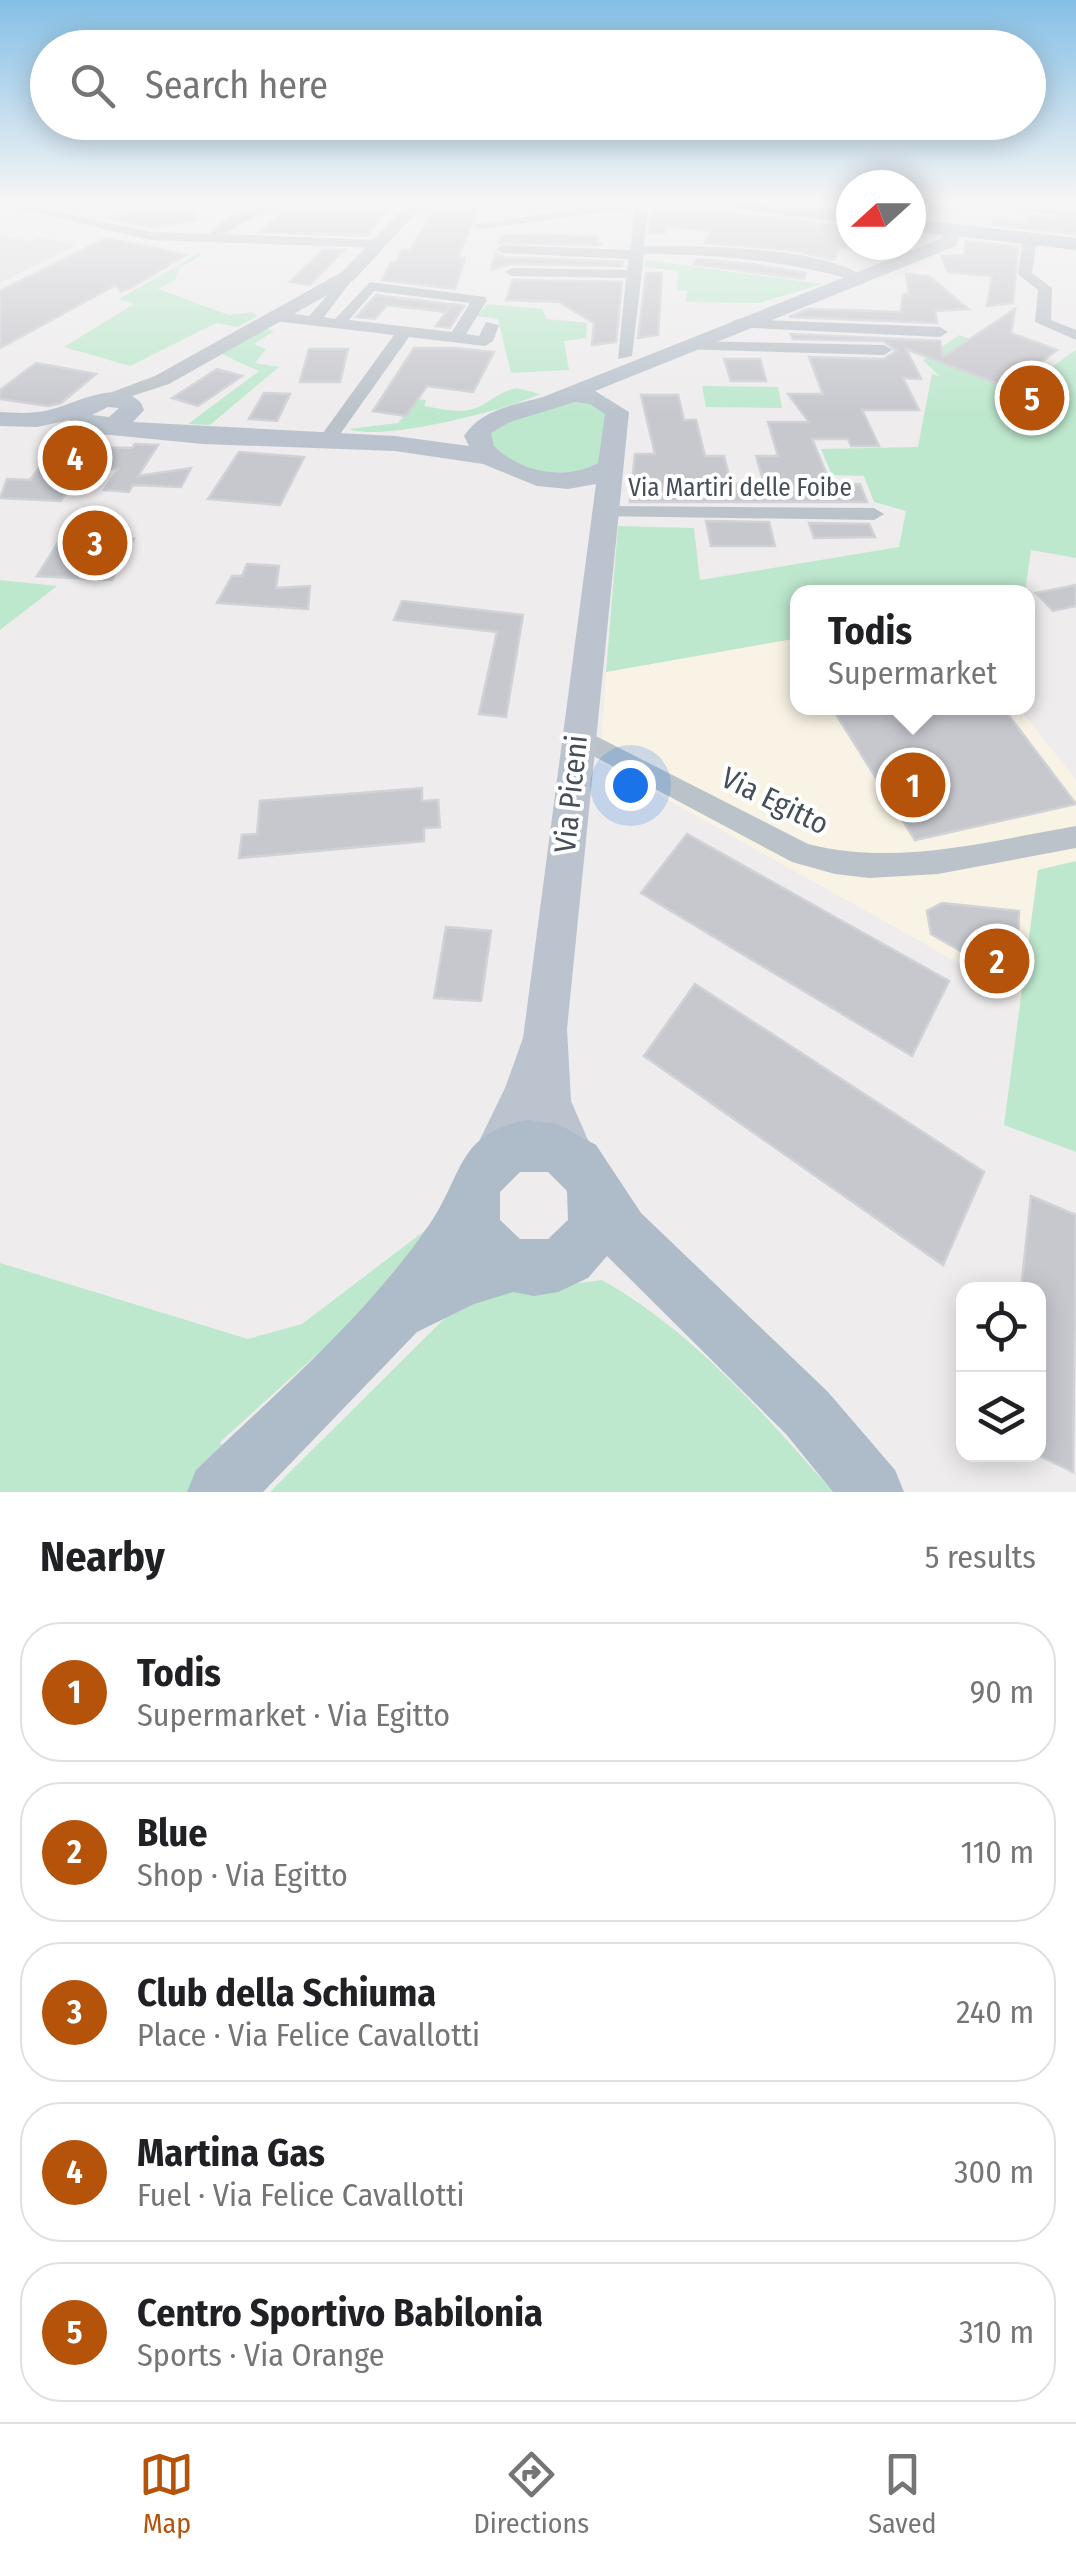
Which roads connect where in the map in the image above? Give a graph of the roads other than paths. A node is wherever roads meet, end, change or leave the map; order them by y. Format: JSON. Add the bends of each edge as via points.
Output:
{"nodes":[{"id":1,"x":349,"y":274,"type":"edge"},
{"id":2,"x":612,"y":274,"type":"edge"},
{"id":3,"x":635,"y":274,"type":"joint"},
{"id":4,"x":849,"y":274,"type":"edge"},
{"id":5,"x":866,"y":274,"type":"edge"},
{"id":6,"x":1024,"y":274,"type":"edge"},
{"id":7,"x":857,"y":277,"type":"junction"},
{"id":8,"x":339,"y":283,"type":"junction"},
{"id":9,"x":544,"y":285,"type":"dead end"},
{"id":10,"x":632,"y":294,"type":"junction"},
{"id":11,"x":274,"y":316,"type":"junction"},
{"id":12,"x":313,"y":320,"type":"junction"},
{"id":13,"x":339,"y":324,"type":"junction"},
{"id":14,"x":491,"y":324,"type":"dead end"},
{"id":15,"x":738,"y":324,"type":"junction"},
{"id":16,"x":405,"y":331,"type":"junction"},
{"id":17,"x":940,"y":332,"type":"dead end"},
{"id":18,"x":1076,"y":335,"type":"edge"},
{"id":19,"x":456,"y":338,"type":"junction"},
{"id":20,"x":685,"y":346,"type":"junction"},
{"id":21,"x":884,"y":350,"type":"dead end"},
{"id":22,"x":629,"y":362,"type":"junction"},
{"id":23,"x":162,"y":380,"type":"junction"},
{"id":24,"x":553,"y":399,"type":"junction"},
{"id":25,"x":132,"y":409,"type":"junction"},
{"id":26,"x":617,"y":412,"type":"junction"},
{"id":27,"x":96,"y":414,"type":"junction"},
{"id":28,"x":501,"y":416,"type":"junction"},
{"id":29,"x":11,"y":420,"type":"edge"},
{"id":30,"x":174,"y":432,"type":"junction"},
{"id":31,"x":341,"y":437,"type":"junction"},
{"id":32,"x":490,"y":458,"type":"junction"},
{"id":33,"x":611,"y":466,"type":"junction"},
{"id":34,"x":545,"y":481,"type":"junction"},
{"id":35,"x":606,"y":512,"type":"junction"},
{"id":36,"x":874,"y":514,"type":"dead end"},
{"id":37,"x":597,"y":559,"type":"junction"},
{"id":38,"x":578,"y":736,"type":"junction"},
{"id":39,"x":1076,"y":836,"type":"edge"},
{"id":40,"x":545,"y":1029,"type":"junction"},
{"id":41,"x":581,"y":1171,"type":"junction"},
{"id":42,"x":485,"y":1180,"type":"junction"},
{"id":43,"x":536,"y":1264,"type":"junction"},
{"id":44,"x":673,"y":1285,"type":"junction"},
{"id":45,"x":400,"y":1311,"type":"junction"},
{"id":46,"x":228,"y":1482,"type":"edge"},
{"id":47,"x":873,"y":1492,"type":"edge"}],
"edges":[{"from":1,"to":8,"type":"street"},
{"from":2,"to":3,"type":"street"},
{"from":3,"to":10,"type":"street"},
{"from":4,"to":7,"type":"street"},
{"from":5,"to":7,"type":"main road"},
{"from":6,"to":18,"type":"street","via":[[1045,288],[1043,322]]},
{"from":7,"to":15,"type":"main road"},
{"from":8,"to":11,"type":"street"},
{"from":8,"to":12,"type":"street"},
{"from":9,"to":10,"type":"street"},
{"from":10,"to":22,"type":"street"},
{"from":11,"to":12,"type":"street"},
{"from":11,"to":23,"type":"street"},
{"from":12,"to":13,"type":"street"},
{"from":13,"to":16,"type":"street"},
{"from":13,"to":19,"type":"street","via":[[370,286],[480,300]]},
{"from":14,"to":19,"type":"street","via":[[485,341]]},
{"from":15,"to":17,"type":"street"},
{"from":15,"to":20,"type":"main road"},
{"from":16,"to":19,"type":"street"},
{"from":16,"to":31,"type":"street"},
{"from":20,"to":21,"type":"street"},
{"from":20,"to":22,"type":"main road"},
{"from":22,"to":24,"type":"main road"},
{"from":22,"to":26,"type":"main road","name":"Via Piceni"},
{"from":23,"to":25,"type":"street"},
{"from":23,"to":27,"type":"street"},
{"from":24,"to":26,"type":"main road","via":[[588,396]]},
{"from":24,"to":28,"type":"main road"},
{"from":25,"to":27,"type":"main road"},
{"from":25,"to":30,"type":"main road"},
{"from":26,"to":33,"type":"main road","name":"Via Piceni"},
{"from":27,"to":29,"type":"main road"},
{"from":27,"to":30,"type":"main road"},
{"from":28,"to":31,"type":"main road"},
{"from":28,"to":32,"type":"main road","via":[[478,436]]},
{"from":30,"to":31,"type":"main road"},
{"from":31,"to":32,"type":"main road"},
{"from":32,"to":34,"type":"main road"},
{"from":33,"to":34,"type":"main road","via":[[587,479]]},
{"from":33,"to":35,"type":"main road","name":"Via Piceni"},
{"from":34,"to":37,"type":"main road","name":"Via Piceni","via":[[578,511]]},
{"from":35,"to":36,"type":"street","name":"Via Martiri delle Foibe"},
{"from":35,"to":37,"type":"main road","name":"Via Piceni"},
{"from":37,"to":38,"type":"main road","name":"Via Piceni"},
{"from":38,"to":39,"type":"street","name":"Via Egitto","via":[[802,854],[840,867],[886,868]]},
{"from":38,"to":40,"type":"main road","name":"Via Piceni"},
{"from":40,"to":41,"type":"main road","name":"Via Piceni","via":[[548,1102]]},
{"from":40,"to":42,"type":"main road","name":"Via Piceni","via":[[526,1096]]},
{"from":41,"to":42,"type":"main road","via":[[541,1143],[509,1148]]},
{"from":41,"to":43,"type":"main road","via":[[593,1221],[587,1238]]},
{"from":41,"to":44,"type":"main road","via":[[622,1232]]},
{"from":42,"to":43,"type":"main road","via":[[482,1239]]},
{"from":42,"to":45,"type":"main road","name":"Via Piceni","via":[[457,1234]]},
{"from":43,"to":44,"type":"main road","name":"Via Piceni","via":[[608,1258]]},
{"from":43,"to":45,"type":"main road","name":"Via Piceni","via":[[465,1278]]},
{"from":44,"to":47,"type":"main road","via":[[807,1414]]},
{"from":45,"to":46,"type":"main road","name":"Via Piceni"}]}
